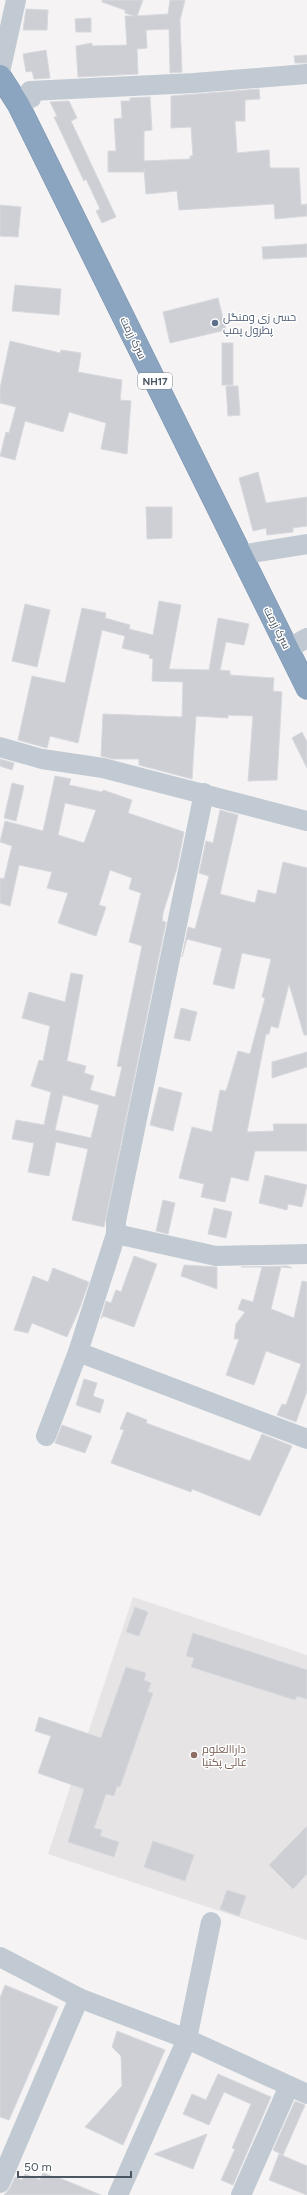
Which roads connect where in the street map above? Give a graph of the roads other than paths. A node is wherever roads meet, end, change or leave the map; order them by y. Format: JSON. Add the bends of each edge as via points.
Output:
{"nodes":[{"id":1,"x":16,"y":0,"type":"edge"},
{"id":2,"x":0,"y":72,"type":"edge"},
{"id":3,"x":307,"y":74,"type":"edge"},
{"id":4,"x":0,"y":76,"type":"edge"},
{"id":5,"x":18,"y":104,"type":"junction"},
{"id":6,"x":307,"y":544,"type":"edge"},
{"id":7,"x":240,"y":555,"type":"junction"},
{"id":8,"x":307,"y":638,"type":"edge"},
{"id":9,"x":287,"y":649,"type":"junction"},
{"id":10,"x":307,"y":688,"type":"edge"},
{"id":11,"x":0,"y":747,"type":"edge"},
{"id":12,"x":204,"y":793,"type":"junction"},
{"id":13,"x":307,"y":821,"type":"edge"},
{"id":14,"x":116,"y":1234,"type":"junction"},
{"id":15,"x":307,"y":1254,"type":"edge"},
{"id":16,"x":78,"y":1352,"type":"junction"},
{"id":17,"x":46,"y":1436,"type":"dead end"},
{"id":18,"x":307,"y":1439,"type":"edge"},
{"id":19,"x":211,"y":1922,"type":"dead end"},
{"id":20,"x":0,"y":1957,"type":"edge"},
{"id":21,"x":79,"y":1998,"type":"junction"},
{"id":22,"x":187,"y":2039,"type":"junction"},
{"id":23,"x":289,"y":2086,"type":"junction"},
{"id":24,"x":307,"y":2094,"type":"edge"},
{"id":25,"x":0,"y":2183,"type":"edge"},
{"id":26,"x":118,"y":2195,"type":"edge"},
{"id":27,"x":241,"y":2195,"type":"edge"}],
"edges":[{"from":1,"to":2,"type":"street"},
{"from":3,"to":5,"type":"street","via":[[194,83],[30,91],[31,98]]},
{"from":4,"to":5,"type":"highway","name":"سرک زرمت","number":"NH17"},
{"from":5,"to":7,"type":"highway","name":"سرک زرمت","number":"NH17"},
{"from":6,"to":7,"type":"street"},
{"from":7,"to":9,"type":"highway","name":"سرک زرمت","number":"NH17"},
{"from":8,"to":9,"type":"street"},
{"from":9,"to":10,"type":"highway","name":"سرک زرمت","number":"NH17"},
{"from":11,"to":12,"type":"street","via":[[42,759],[103,768]]},
{"from":12,"to":13,"type":"street"},
{"from":12,"to":14,"type":"street","via":[[116,1222]]},
{"from":14,"to":15,"type":"street","via":[[216,1256]]},
{"from":14,"to":16,"type":"street"},
{"from":16,"to":17,"type":"street"},
{"from":16,"to":18,"type":"street"},
{"from":19,"to":22,"type":"street"},
{"from":20,"to":21,"type":"street"},
{"from":21,"to":22,"type":"street"},
{"from":21,"to":25,"type":"street"},
{"from":22,"to":23,"type":"street"},
{"from":22,"to":26,"type":"street"},
{"from":23,"to":24,"type":"street"},
{"from":23,"to":27,"type":"street"}]}
